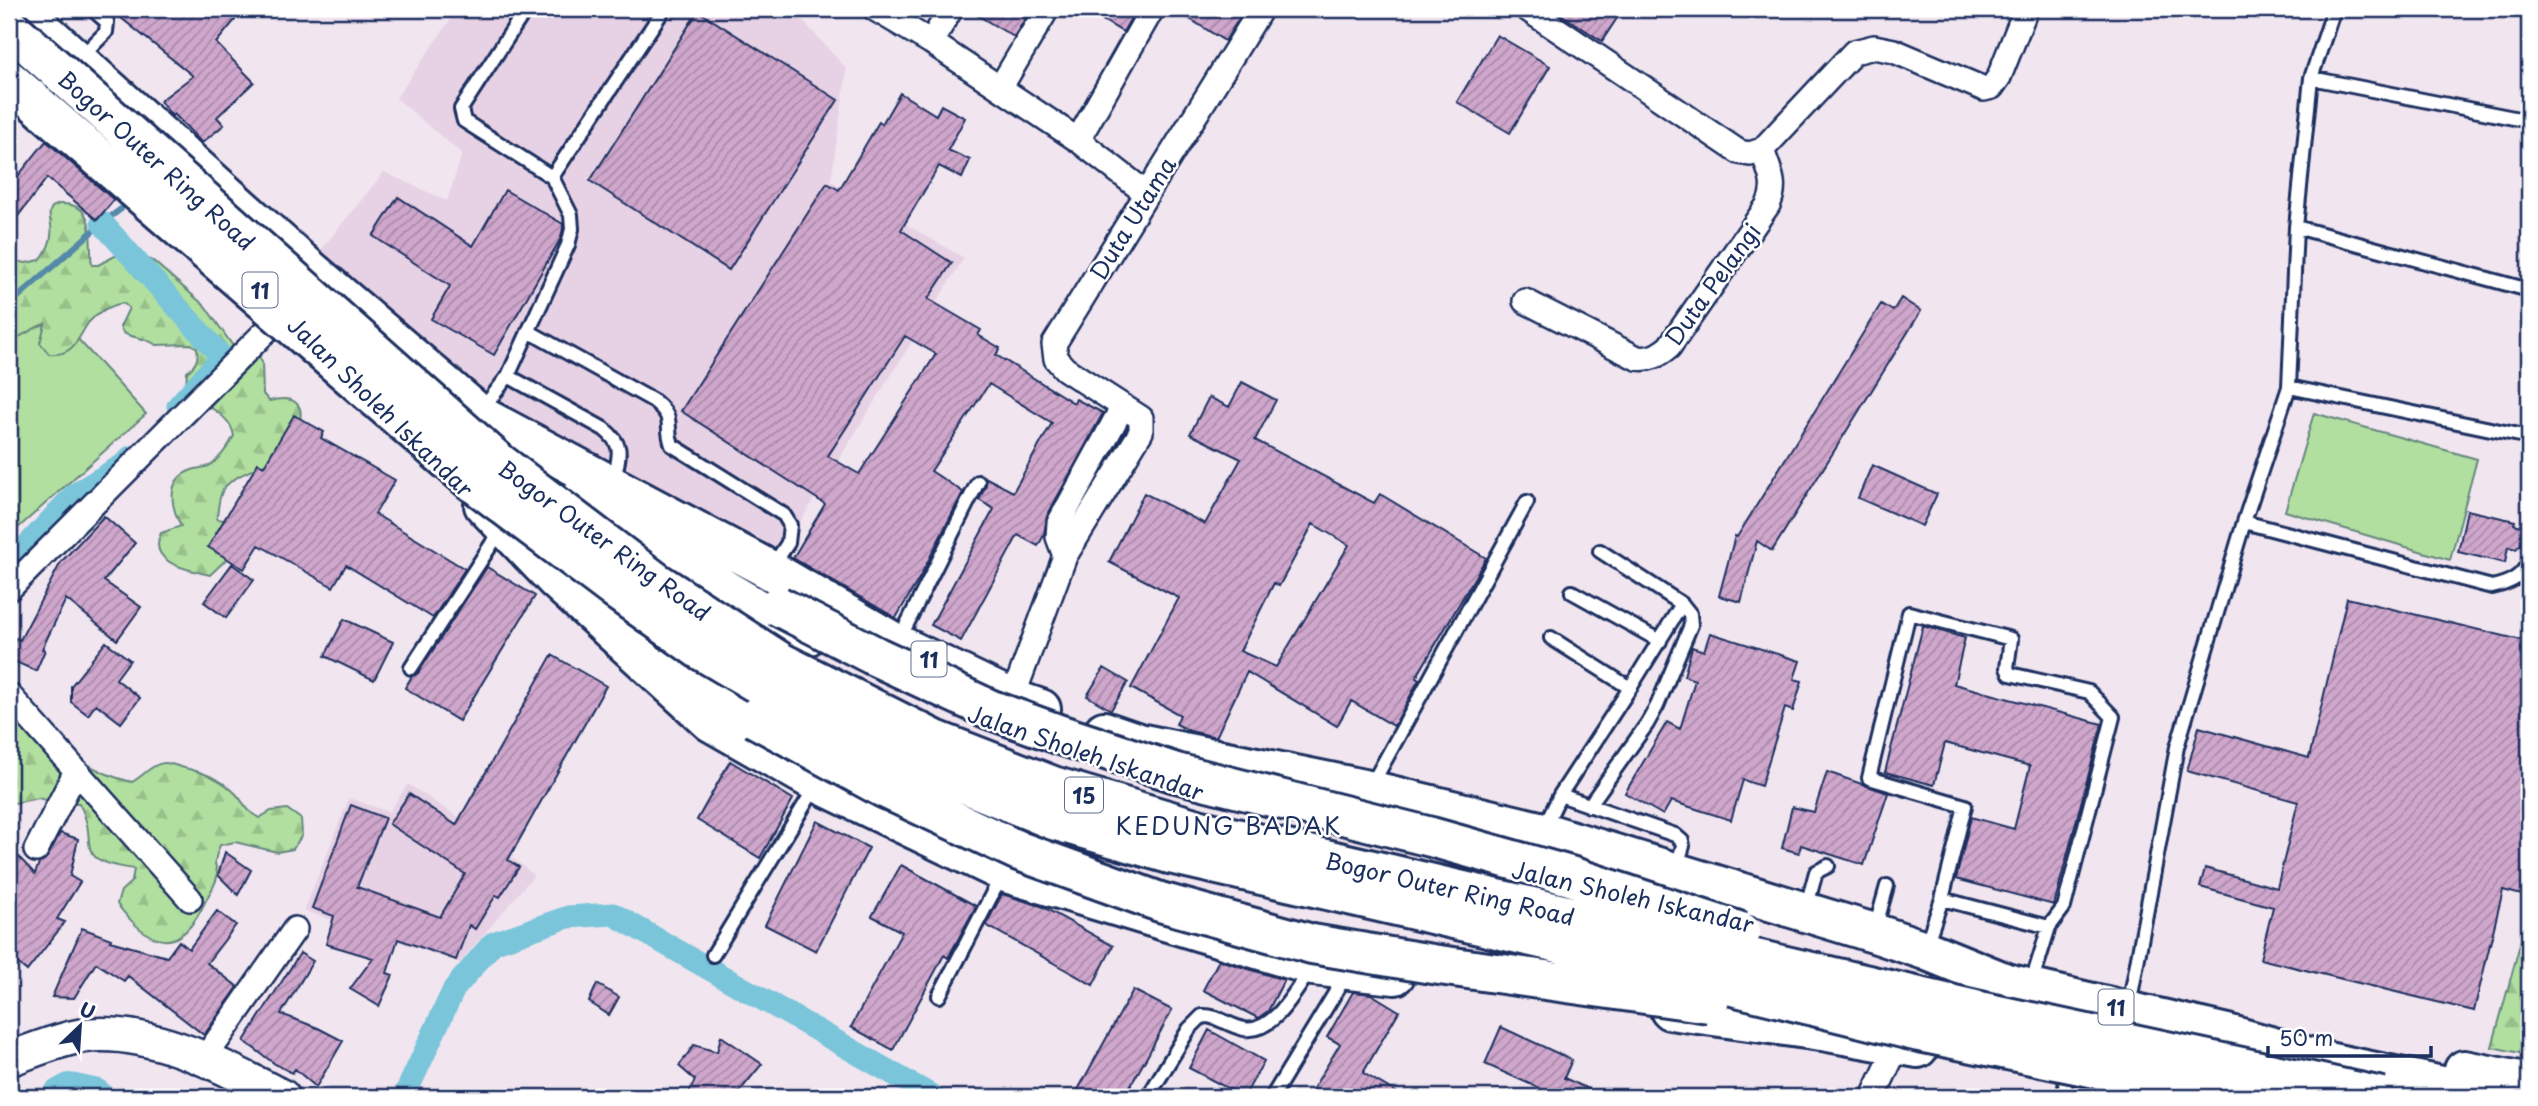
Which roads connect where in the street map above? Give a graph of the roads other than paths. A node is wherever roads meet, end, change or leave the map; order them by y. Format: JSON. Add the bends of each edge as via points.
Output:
{"nodes":[{"id":1,"x":20,"y":9,"type":"edge"},
{"id":2,"x":92,"y":9,"type":"edge"},
{"id":3,"x":526,"y":9,"type":"edge"},
{"id":4,"x":664,"y":9,"type":"edge"},
{"id":5,"x":875,"y":9,"type":"edge"},
{"id":6,"x":951,"y":9,"type":"edge"},
{"id":7,"x":1047,"y":9,"type":"edge"},
{"id":8,"x":1152,"y":9,"type":"edge"},
{"id":9,"x":1261,"y":9,"type":"edge"},
{"id":10,"x":1527,"y":9,"type":"edge"},
{"id":11,"x":2026,"y":9,"type":"edge"},
{"id":12,"x":2334,"y":9,"type":"edge"},
{"id":13,"x":9,"y":27,"type":"edge"},
{"id":14,"x":931,"y":42,"type":"junction"},
{"id":15,"x":78,"y":60,"type":"junction"},
{"id":16,"x":9,"y":62,"type":"edge"},
{"id":17,"x":2311,"y":78,"type":"junction"},
{"id":18,"x":9,"y":80,"type":"edge"},
{"id":19,"x":1000,"y":88,"type":"junction"},
{"id":20,"x":2529,"y":121,"type":"edge"},
{"id":21,"x":1078,"y":140,"type":"junction"},
{"id":22,"x":1762,"y":150,"type":"junction"},
{"id":23,"x":552,"y":177,"type":"junction"},
{"id":24,"x":1147,"y":194,"type":"junction"},
{"id":25,"x":2296,"y":227,"type":"junction"},
{"id":26,"x":2529,"y":290,"type":"edge"},
{"id":27,"x":1525,"y":301,"type":"dead end"},
{"id":28,"x":284,"y":313,"type":"junction"},
{"id":29,"x":528,"y":331,"type":"junction"},
{"id":30,"x":508,"y":376,"type":"junction"},
{"id":31,"x":2289,"y":387,"type":"junction"},
{"id":32,"x":480,"y":415,"type":"junction"},
{"id":33,"x":2529,"y":437,"type":"edge"},
{"id":34,"x":978,"y":482,"type":"dead end"},
{"id":35,"x":613,"y":486,"type":"junction"},
{"id":36,"x":1527,"y":502,"type":"dead end"},
{"id":37,"x":2244,"y":522,"type":"junction"},
{"id":38,"x":504,"y":525,"type":"junction"},
{"id":39,"x":651,"y":541,"type":"junction"},
{"id":40,"x":1600,"y":551,"type":"dead end"},
{"id":41,"x":2529,"y":561,"type":"edge"},
{"id":42,"x":576,"y":577,"type":"junction"},
{"id":43,"x":774,"y":588,"type":"junction"},
{"id":44,"x":9,"y":589,"type":"edge"},
{"id":45,"x":1572,"y":592,"type":"dead end"},
{"id":46,"x":1682,"y":604,"type":"junction"},
{"id":47,"x":1551,"y":638,"type":"dead end"},
{"id":48,"x":1660,"y":641,"type":"junction"},
{"id":49,"x":897,"y":644,"type":"junction"},
{"id":50,"x":411,"y":668,"type":"dead end"},
{"id":51,"x":1630,"y":688,"type":"junction"},
{"id":52,"x":9,"y":695,"type":"edge"},
{"id":53,"x":1012,"y":699,"type":"junction"},
{"id":54,"x":76,"y":771,"type":"junction"},
{"id":55,"x":818,"y":783,"type":"junction"},
{"id":56,"x":1369,"y":790,"type":"junction"},
{"id":57,"x":1560,"y":795,"type":"junction"},
{"id":58,"x":1589,"y":806,"type":"junction"},
{"id":59,"x":1543,"y":832,"type":"junction"},
{"id":60,"x":36,"y":850,"type":"dead end"},
{"id":61,"x":1828,"y":866,"type":"dead end"},
{"id":62,"x":1003,"y":872,"type":"junction"},
{"id":63,"x":1674,"y":873,"type":"junction"},
{"id":64,"x":1887,"y":886,"type":"dead end"},
{"id":65,"x":1942,"y":898,"type":"junction"},
{"id":66,"x":190,"y":899,"type":"dead end"},
{"id":67,"x":1805,"y":911,"type":"junction"},
{"id":68,"x":1736,"y":921,"type":"junction"},
{"id":69,"x":2049,"y":927,"type":"junction"},
{"id":70,"x":295,"y":929,"type":"dead end"},
{"id":71,"x":1874,"y":933,"type":"junction"},
{"id":72,"x":1925,"y":950,"type":"junction"},
{"id":73,"x":713,"y":955,"type":"dead end"},
{"id":74,"x":1331,"y":968,"type":"junction"},
{"id":75,"x":1719,"y":990,"type":"junction"},
{"id":76,"x":2006,"y":994,"type":"junction"},
{"id":77,"x":939,"y":996,"type":"dead end"},
{"id":78,"x":2128,"y":1010,"type":"junction"},
{"id":79,"x":1828,"y":1032,"type":"junction"},
{"id":80,"x":1909,"y":1038,"type":"junction"},
{"id":81,"x":205,"y":1058,"type":"junction"},
{"id":82,"x":9,"y":1059,"type":"edge"},
{"id":83,"x":2529,"y":1083,"type":"edge"},
{"id":84,"x":2065,"y":1088,"type":"edge"},
{"id":85,"x":2484,"y":1088,"type":"edge"},
{"id":86,"x":2102,"y":1092,"type":"edge"},
{"id":87,"x":284,"y":1097,"type":"edge"},
{"id":88,"x":1148,"y":1097,"type":"edge"},
{"id":89,"x":1272,"y":1097,"type":"edge"},
{"id":90,"x":1873,"y":1097,"type":"edge"},
{"id":91,"x":2156,"y":1097,"type":"edge"},
{"id":92,"x":2237,"y":1097,"type":"edge"},
{"id":93,"x":2382,"y":1097,"type":"edge"}],
"edges":[{"from":1,"to":15,"type":"highway","name":"Jalan Sholeh Iskandar","number":"11"},
{"from":2,"to":15,"type":"lane","via":[[107,22],[106,32]]},
{"from":3,"to":23,"type":"lane","via":[[460,115]]},
{"from":4,"to":23,"type":"lane"},
{"from":5,"to":14,"type":"street"},
{"from":6,"to":14,"type":"street"},
{"from":7,"to":19,"type":"street"},
{"from":8,"to":21,"type":"street"},
{"from":9,"to":24,"type":"street","name":"Duta Utama"},
{"from":10,"to":22,"type":"street","via":[[1739,152]]},
{"from":11,"to":22,"type":"street","via":[[1992,88],[1984,89],[1894,51],[1874,47],[1854,52]]},
{"from":12,"to":17,"type":"lane"},
{"from":13,"to":76,"type":"highway","name":"Bogor Outer Ring Road","number":"15","bridge":true,"via":[[498,462],[656,582],[782,663],[935,740],[1053,786],[1200,830]]},
{"from":14,"to":19,"type":"street"},
{"from":15,"to":32,"type":"highway","name":"Jalan Sholeh Iskandar","number":"11"},
{"from":16,"to":28,"type":"highway","name":"Jalan Sholeh Iskandar","number":"11"},
{"from":17,"to":20,"type":"lane"},
{"from":17,"to":25,"type":"lane"},
{"from":18,"to":80,"type":"highway","name":"Bogor Outer Ring Road","number":"15","bridge":true,"via":[[473,482],[699,649],[847,730],[1052,820],[1170,854],[1553,942]]},
{"from":19,"to":21,"type":"street"},
{"from":21,"to":24,"type":"street"},
{"from":22,"to":27,"type":"street","name":"Duta Pelangi","via":[[1773,183],[1768,205],[1670,346],[1659,354],[1647,360],[1637,358]]},
{"from":23,"to":29,"type":"lane","via":[[571,215],[572,229]]},
{"from":24,"to":53,"type":"street","name":"Duta Utama","via":[[1054,344],[1056,359],[1065,369],[1141,418],[1141,432],[1065,556]]},
{"from":25,"to":26,"type":"lane"},
{"from":25,"to":31,"type":"lane"},
{"from":28,"to":38,"type":"highway","name":"Jalan Sholeh Iskandar","number":"11"},
{"from":28,"to":44,"type":"street"},
{"from":29,"to":30,"type":"lane"},
{"from":29,"to":43,"type":"lane","via":[[654,401],[670,422],[671,445],[784,515],[790,525],[788,543]]},
{"from":30,"to":32,"type":"lane"},
{"from":30,"to":35,"type":"lane","via":[[615,438],[620,450]]},
{"from":31,"to":33,"type":"lane"},
{"from":31,"to":37,"type":"lane"},
{"from":32,"to":35,"type":"highway","name":"Jalan Sholeh Iskandar","number":"11"},
{"from":32,"to":39,"type":"highway","name":"Jalan Sholeh Iskandar"},
{"from":34,"to":49,"type":"lane"},
{"from":35,"to":43,"type":"highway","name":"Jalan Sholeh Iskandar","number":"11"},
{"from":36,"to":56,"type":"lane"},
{"from":37,"to":41,"type":"lane","via":[[2492,587],[2513,582]]},
{"from":37,"to":78,"type":"lane","via":[[2178,747]]},
{"from":38,"to":42,"type":"highway","name":"Jalan Sholeh Iskandar"},
{"from":38,"to":50,"type":"lane"},
{"from":38,"to":55,"type":"highway","name":"Jalan Sholeh Iskandar","number":"11","via":[[556,580],[711,722]]},
{"from":39,"to":43,"type":"highway"},
{"from":39,"to":68,"type":"highway","name":"Jalan Sholeh Iskandar","via":[[755,609],[980,719],[1167,783]]},
{"from":40,"to":46,"type":"lane"},
{"from":42,"to":75,"type":"highway","name":"Jalan Sholeh Iskandar","via":[[738,689],[1115,858]]},
{"from":42,"to":80,"type":"highway","bridge":true,"via":[[662,655],[755,718],[882,787],[1018,850],[1160,902],[1312,944]]},
{"from":43,"to":49,"type":"highway","name":"Jalan Sholeh Iskandar","number":"11"},
{"from":43,"to":76,"type":"highway","bridge":true,"via":[[877,657],[989,709],[1176,773],[1431,837]]},
{"from":45,"to":48,"type":"lane"},
{"from":46,"to":48,"type":"lane"},
{"from":46,"to":58,"type":"lane","via":[[1691,625],[1657,706]]},
{"from":47,"to":51,"type":"lane"},
{"from":48,"to":51,"type":"lane"},
{"from":49,"to":53,"type":"highway","name":"Jalan Sholeh Iskandar","number":"11"},
{"from":51,"to":57,"type":"lane"},
{"from":52,"to":54,"type":"street"},
{"from":53,"to":56,"type":"highway","name":"Jalan Sholeh Iskandar","number":"11","via":[[1139,743]]},
{"from":54,"to":60,"type":"street"},
{"from":54,"to":66,"type":"street"},
{"from":55,"to":62,"type":"highway","name":"Jalan Sholeh Iskandar","number":"11"},
{"from":55,"to":73,"type":"lane"},
{"from":56,"to":59,"type":"highway","name":"Jalan Sholeh Iskandar","number":"11"},
{"from":57,"to":58,"type":"lane"},
{"from":57,"to":59,"type":"lane"},
{"from":58,"to":63,"type":"lane","via":[[1675,835],[1684,846]]},
{"from":59,"to":63,"type":"highway","name":"Jalan Sholeh Iskandar","number":"11"},
{"from":61,"to":67,"type":"lane","via":[[1816,872]]},
{"from":62,"to":74,"type":"highway","name":"Jalan Sholeh Iskandar","number":"11"},
{"from":62,"to":77,"type":"lane"},
{"from":63,"to":67,"type":"highway","name":"Jalan Sholeh Iskandar","number":"11"},
{"from":64,"to":71,"type":"lane"},
{"from":65,"to":69,"type":"lane"},
{"from":65,"to":69,"type":"lane","via":[[1965,806],[1869,778],[1909,613],[2011,639],[2010,674],[2089,692],[2113,717],[2064,906]]},
{"from":65,"to":72,"type":"lane"},
{"from":67,"to":71,"type":"highway","name":"Jalan Sholeh Iskandar","number":"11"},
{"from":68,"to":75,"type":"highway"},
{"from":68,"to":76,"type":"highway","name":"Jalan Sholeh Iskandar","via":[[1795,932]]},
{"from":69,"to":76,"type":"lane"},
{"from":70,"to":81,"type":"street"},
{"from":71,"to":72,"type":"highway","name":"Jalan Sholeh Iskandar","number":"11"},
{"from":72,"to":76,"type":"highway","name":"Jalan Sholeh Iskandar","number":"11"},
{"from":74,"to":79,"type":"highway","name":"Jalan Sholeh Iskandar","number":"11"},
{"from":74,"to":88,"type":"lane","via":[[1252,1030],[1202,1016],[1189,1029]]},
{"from":74,"to":89,"type":"lane"},
{"from":75,"to":79,"type":"highway","name":"Jalan Sholeh Iskandar"},
{"from":76,"to":78,"type":"highway","name":"Jalan Sholeh Iskandar","number":"11"},
{"from":76,"to":93,"type":"highway","name":"Bogor Outer Ring Road","number":"15","bridge":true},
{"from":78,"to":85,"type":"highway","name":"Jalan Sholeh Iskandar","number":"11","via":[[2227,1034],[2350,1049]]},
{"from":79,"to":80,"type":"highway","name":"Jalan Sholeh Iskandar","number":"11"},
{"from":80,"to":84,"type":"highway","name":"Jalan Sholeh Iskandar","number":"11"},
{"from":80,"to":90,"type":"street"},
{"from":80,"to":92,"type":"highway","name":"Bogor Outer Ring Road","number":"15","bridge":true},
{"from":81,"to":82,"type":"street","via":[[121,1034],[79,1036]]},
{"from":81,"to":87,"type":"street"},
{"from":83,"to":85,"type":"highway","name":"Jalan Sholeh Iskandar"},
{"from":84,"to":86,"type":"highway","name":"Jalan Sholeh Iskandar","number":"11"},
{"from":86,"to":91,"type":"highway","name":"Jalan Sholeh Iskandar","number":"11"}]}
